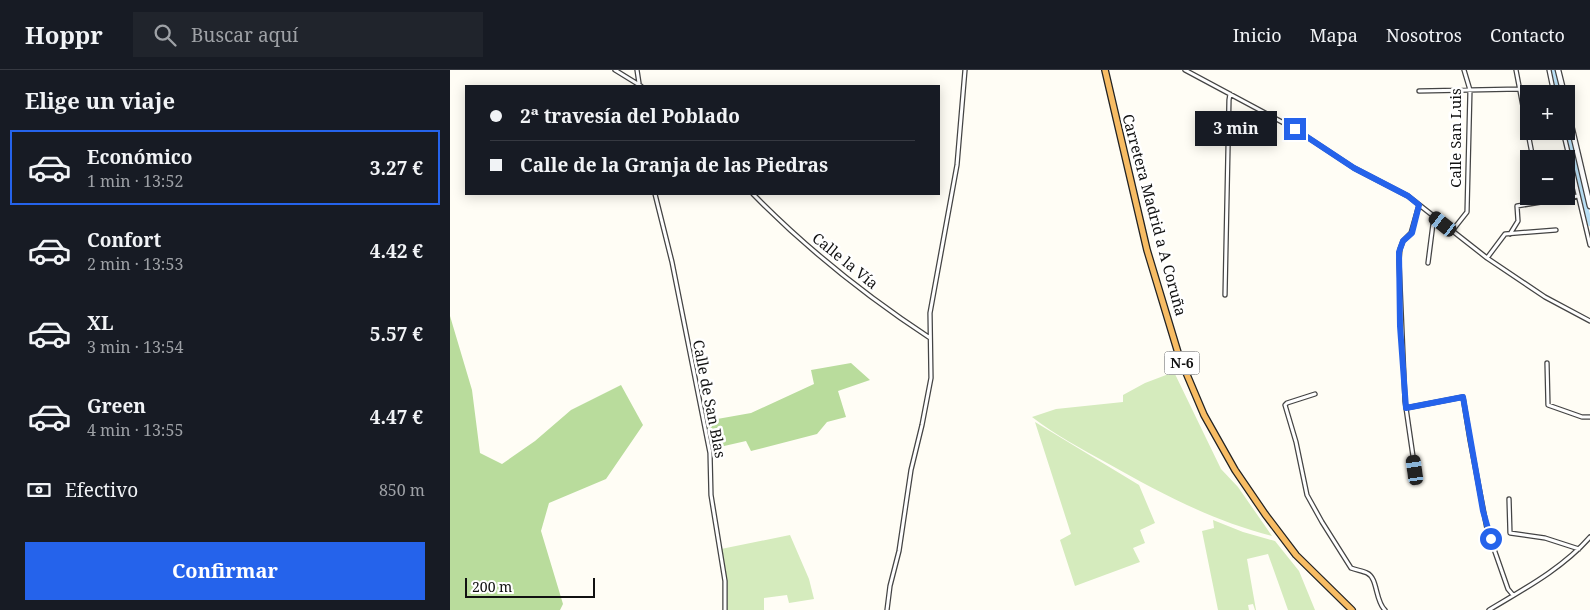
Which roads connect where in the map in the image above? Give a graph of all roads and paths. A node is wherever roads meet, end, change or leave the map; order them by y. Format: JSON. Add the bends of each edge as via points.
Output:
{"nodes":[{"id":1,"x":615,"y":70,"type":"edge"},
{"id":2,"x":637,"y":70,"type":"edge"},
{"id":3,"x":965,"y":70,"type":"edge"},
{"id":4,"x":1105,"y":70,"type":"edge"},
{"id":5,"x":1185,"y":70,"type":"edge"},
{"id":6,"x":1464,"y":70,"type":"edge"},
{"id":7,"x":1516,"y":70,"type":"edge"},
{"id":8,"x":1549,"y":70,"type":"edge"},
{"id":9,"x":1558,"y":70,"type":"edge"},
{"id":10,"x":640,"y":85,"type":"edge"},
{"id":11,"x":1552,"y":85,"type":"edge"},
{"id":12,"x":1562,"y":85,"type":"edge"},
{"id":13,"x":1520,"y":89,"type":"joint"},
{"id":14,"x":1470,"y":90,"type":"junction"},
{"id":15,"x":1419,"y":91,"type":"dead end"},
{"id":16,"x":1230,"y":94,"type":"junction"},
{"id":17,"x":1565,"y":140,"type":"edge"},
{"id":18,"x":1574,"y":140,"type":"edge"},
{"id":19,"x":655,"y":195,"type":"edge"},
{"id":20,"x":754,"y":195,"type":"edge"},
{"id":21,"x":1575,"y":196,"type":"edge"},
{"id":22,"x":1578,"y":196,"type":"junction"},
{"id":23,"x":1419,"y":205,"type":"junction"},
{"id":24,"x":1522,"y":205,"type":"edge"},
{"id":25,"x":1590,"y":206,"type":"edge"},
{"id":26,"x":1434,"y":216,"type":"junction"},
{"id":27,"x":1556,"y":230,"type":"dead end"},
{"id":28,"x":1452,"y":231,"type":"junction"},
{"id":29,"x":1510,"y":234,"type":"junction"},
{"id":30,"x":1590,"y":245,"type":"edge"},
{"id":31,"x":1487,"y":258,"type":"junction"},
{"id":32,"x":1428,"y":263,"type":"dead end"},
{"id":33,"x":1225,"y":295,"type":"dead end"},
{"id":34,"x":1590,"y":321,"type":"edge"},
{"id":35,"x":930,"y":338,"type":"junction"},
{"id":36,"x":1547,"y":363,"type":"dead end"},
{"id":37,"x":1315,"y":394,"type":"dead end"},
{"id":38,"x":1406,"y":408,"type":"junction"},
{"id":39,"x":1590,"y":416,"type":"edge"},
{"id":40,"x":1415,"y":470,"type":"dead end"},
{"id":41,"x":1509,"y":499,"type":"dead end"},
{"id":42,"x":1590,"y":537,"type":"edge"},
{"id":43,"x":1580,"y":549,"type":"junction"},
{"id":44,"x":1513,"y":596,"type":"junction"},
{"id":45,"x":725,"y":610,"type":"edge"},
{"id":46,"x":887,"y":610,"type":"edge"},
{"id":47,"x":1352,"y":610,"type":"edge"},
{"id":48,"x":1385,"y":610,"type":"edge"},
{"id":49,"x":1488,"y":610,"type":"edge"}],
"edges":[{"from":1,"to":10,"type":"street"},
{"from":2,"to":10,"type":"street"},
{"from":3,"to":35,"type":"street","via":[[956,165],[930,313]]},
{"from":4,"to":47,"type":"highway","name":"Carretera Madrid a A Coruña","number":"N-6","via":[[1147,250],[1179,356],[1204,415],[1236,470],[1296,555]]},
{"from":5,"to":16,"type":"street"},
{"from":6,"to":14,"type":"street","name":"Calle San Luis"},
{"from":7,"to":13,"type":"street"},
{"from":8,"to":11,"type":"street"},
{"from":9,"to":12,"type":"street"},
{"from":13,"to":14,"type":"street"},
{"from":14,"to":15,"type":"street"},
{"from":14,"to":28,"type":"street","name":"Calle San Luis","via":[[1467,212]]},
{"from":16,"to":23,"type":"street","via":[[1295,129]]},
{"from":16,"to":33,"type":"street"},
{"from":17,"to":22,"type":"street"},
{"from":18,"to":25,"type":"street"},
{"from":19,"to":45,"type":"street","name":"Calle de San Blas","via":[[672,262],[708,444],[711,495],[725,581]]},
{"from":20,"to":35,"type":"street","name":"Calle la Vía","via":[[819,255],[879,303]]},
{"from":21,"to":22,"type":"street"},
{"from":22,"to":30,"type":"street"},
{"from":23,"to":26,"type":"street"},
{"from":23,"to":38,"type":"street","via":[[1412,233],[1403,241],[1399,252]]},
{"from":24,"to":29,"type":"street","via":[[1517,206],[1518,221]]},
{"from":26,"to":28,"type":"street"},
{"from":26,"to":32,"type":"street"},
{"from":27,"to":29,"type":"street"},
{"from":28,"to":31,"type":"street"},
{"from":29,"to":31,"type":"street","via":[[1506,234]]},
{"from":31,"to":34,"type":"street","via":[[1545,297]]},
{"from":35,"to":46,"type":"street","via":[[931,378],[911,470]]},
{"from":36,"to":39,"type":"street","via":[[1548,404],[1582,417]]},
{"from":37,"to":48,"type":"street","via":[[1285,405],[1307,495],[1351,568],[1372,578],[1379,602]]},
{"from":38,"to":40,"type":"street"},
{"from":38,"to":44,"type":"street","via":[[1463,397],[1487,529]]},
{"from":41,"to":43,"type":"street","via":[[1510,533],[1544,538]]},
{"from":42,"to":43,"type":"street"},
{"from":43,"to":44,"type":"street"},
{"from":44,"to":49,"type":"street"}]}
